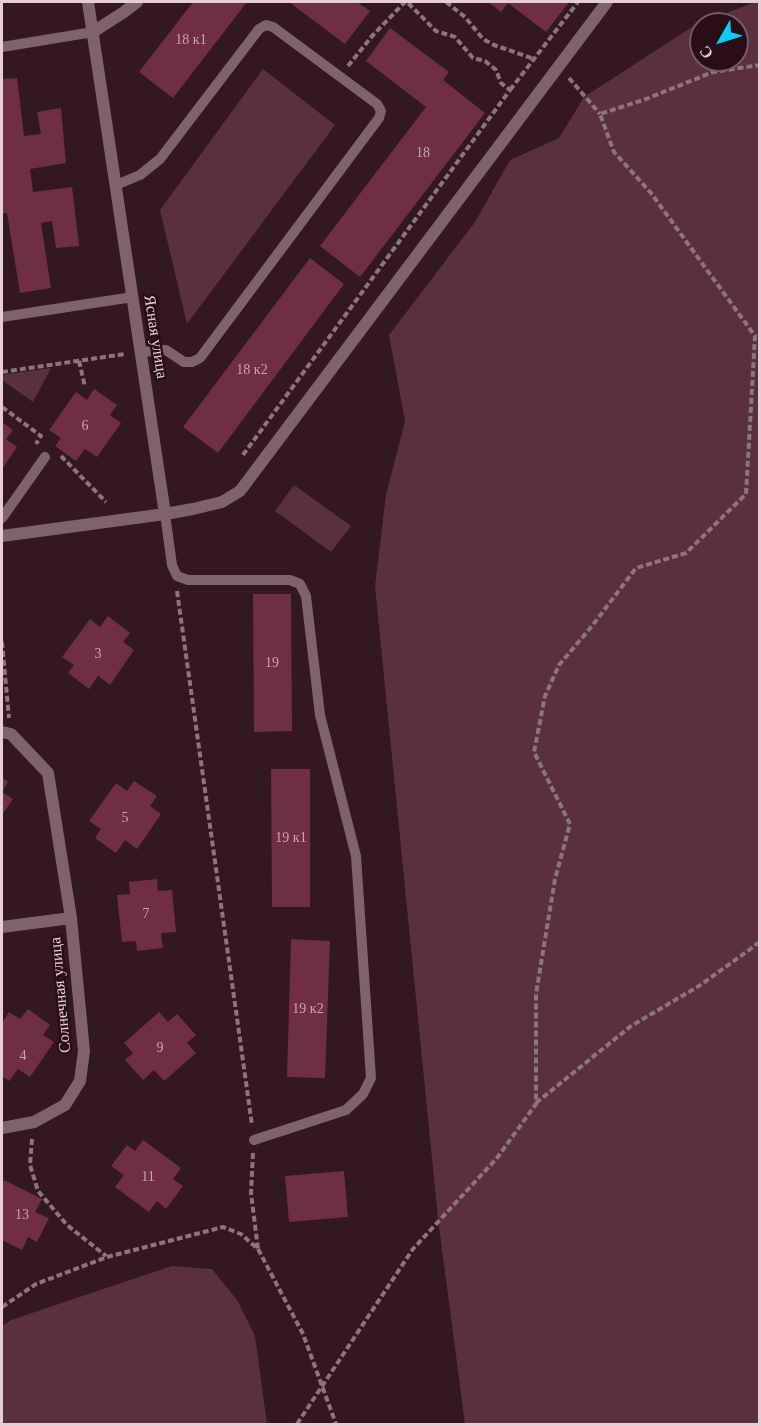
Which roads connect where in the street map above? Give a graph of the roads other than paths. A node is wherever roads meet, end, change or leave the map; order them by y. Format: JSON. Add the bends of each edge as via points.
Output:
{"nodes":[{"id":1,"x":88,"y":2,"type":"edge"},
{"id":2,"x":137,"y":2,"type":"edge"},
{"id":3,"x":607,"y":2,"type":"edge"},
{"id":4,"x":93,"y":32,"type":"junction"},
{"id":5,"x":2,"y":47,"type":"edge"},
{"id":6,"x":116,"y":185,"type":"junction"},
{"id":7,"x":132,"y":297,"type":"junction"},
{"id":8,"x":2,"y":317,"type":"edge"},
{"id":9,"x":141,"y":352,"type":"junction"},
{"id":10,"x":45,"y":458,"type":"dead end"},
{"id":11,"x":165,"y":514,"type":"junction"},
{"id":12,"x":2,"y":518,"type":"edge"},
{"id":13,"x":2,"y":536,"type":"edge"},
{"id":14,"x":6,"y":733,"type":"edge"},
{"id":15,"x":70,"y":918,"type":"junction"},
{"id":16,"x":2,"y":927,"type":"edge"},
{"id":17,"x":2,"y":1128,"type":"edge"},
{"id":18,"x":254,"y":1140,"type":"road end"}],
"edges":[{"from":1,"to":4,"type":"street","name":"Ясная улица"},
{"from":2,"to":4,"type":"street"},
{"from":3,"to":11,"type":"street","via":[[240,491],[222,502]]},
{"from":4,"to":5,"type":"lane"},
{"from":4,"to":6,"type":"street","name":"Ясная улица"},
{"from":6,"to":7,"type":"street","name":"Ясная улица"},
{"from":6,"to":9,"type":"lane","via":[[140,175],[160,159],[259,29],[266,25],[377,104],[381,111],[200,358],[184,362],[166,350]]},
{"from":7,"to":8,"type":"lane"},
{"from":7,"to":9,"type":"street","name":"Ясная улица"},
{"from":9,"to":11,"type":"street","name":"Ясная улица"},
{"from":10,"to":12,"type":"lane"},
{"from":11,"to":13,"type":"street"},
{"from":11,"to":18,"type":"lane","via":[[177,576],[188,580],[290,580],[300,584],[306,596],[320,715],[356,856],[371,1078],[363,1094],[346,1110]]},
{"from":14,"to":15,"type":"street","name":"Солнечная улица","via":[[48,773]]},
{"from":15,"to":16,"type":"street","name":"Солнечная улица"},
{"from":15,"to":17,"type":"street","name":"Солнечная улица","via":[[84,1051],[80,1081],[65,1105],[34,1122]]}]}
